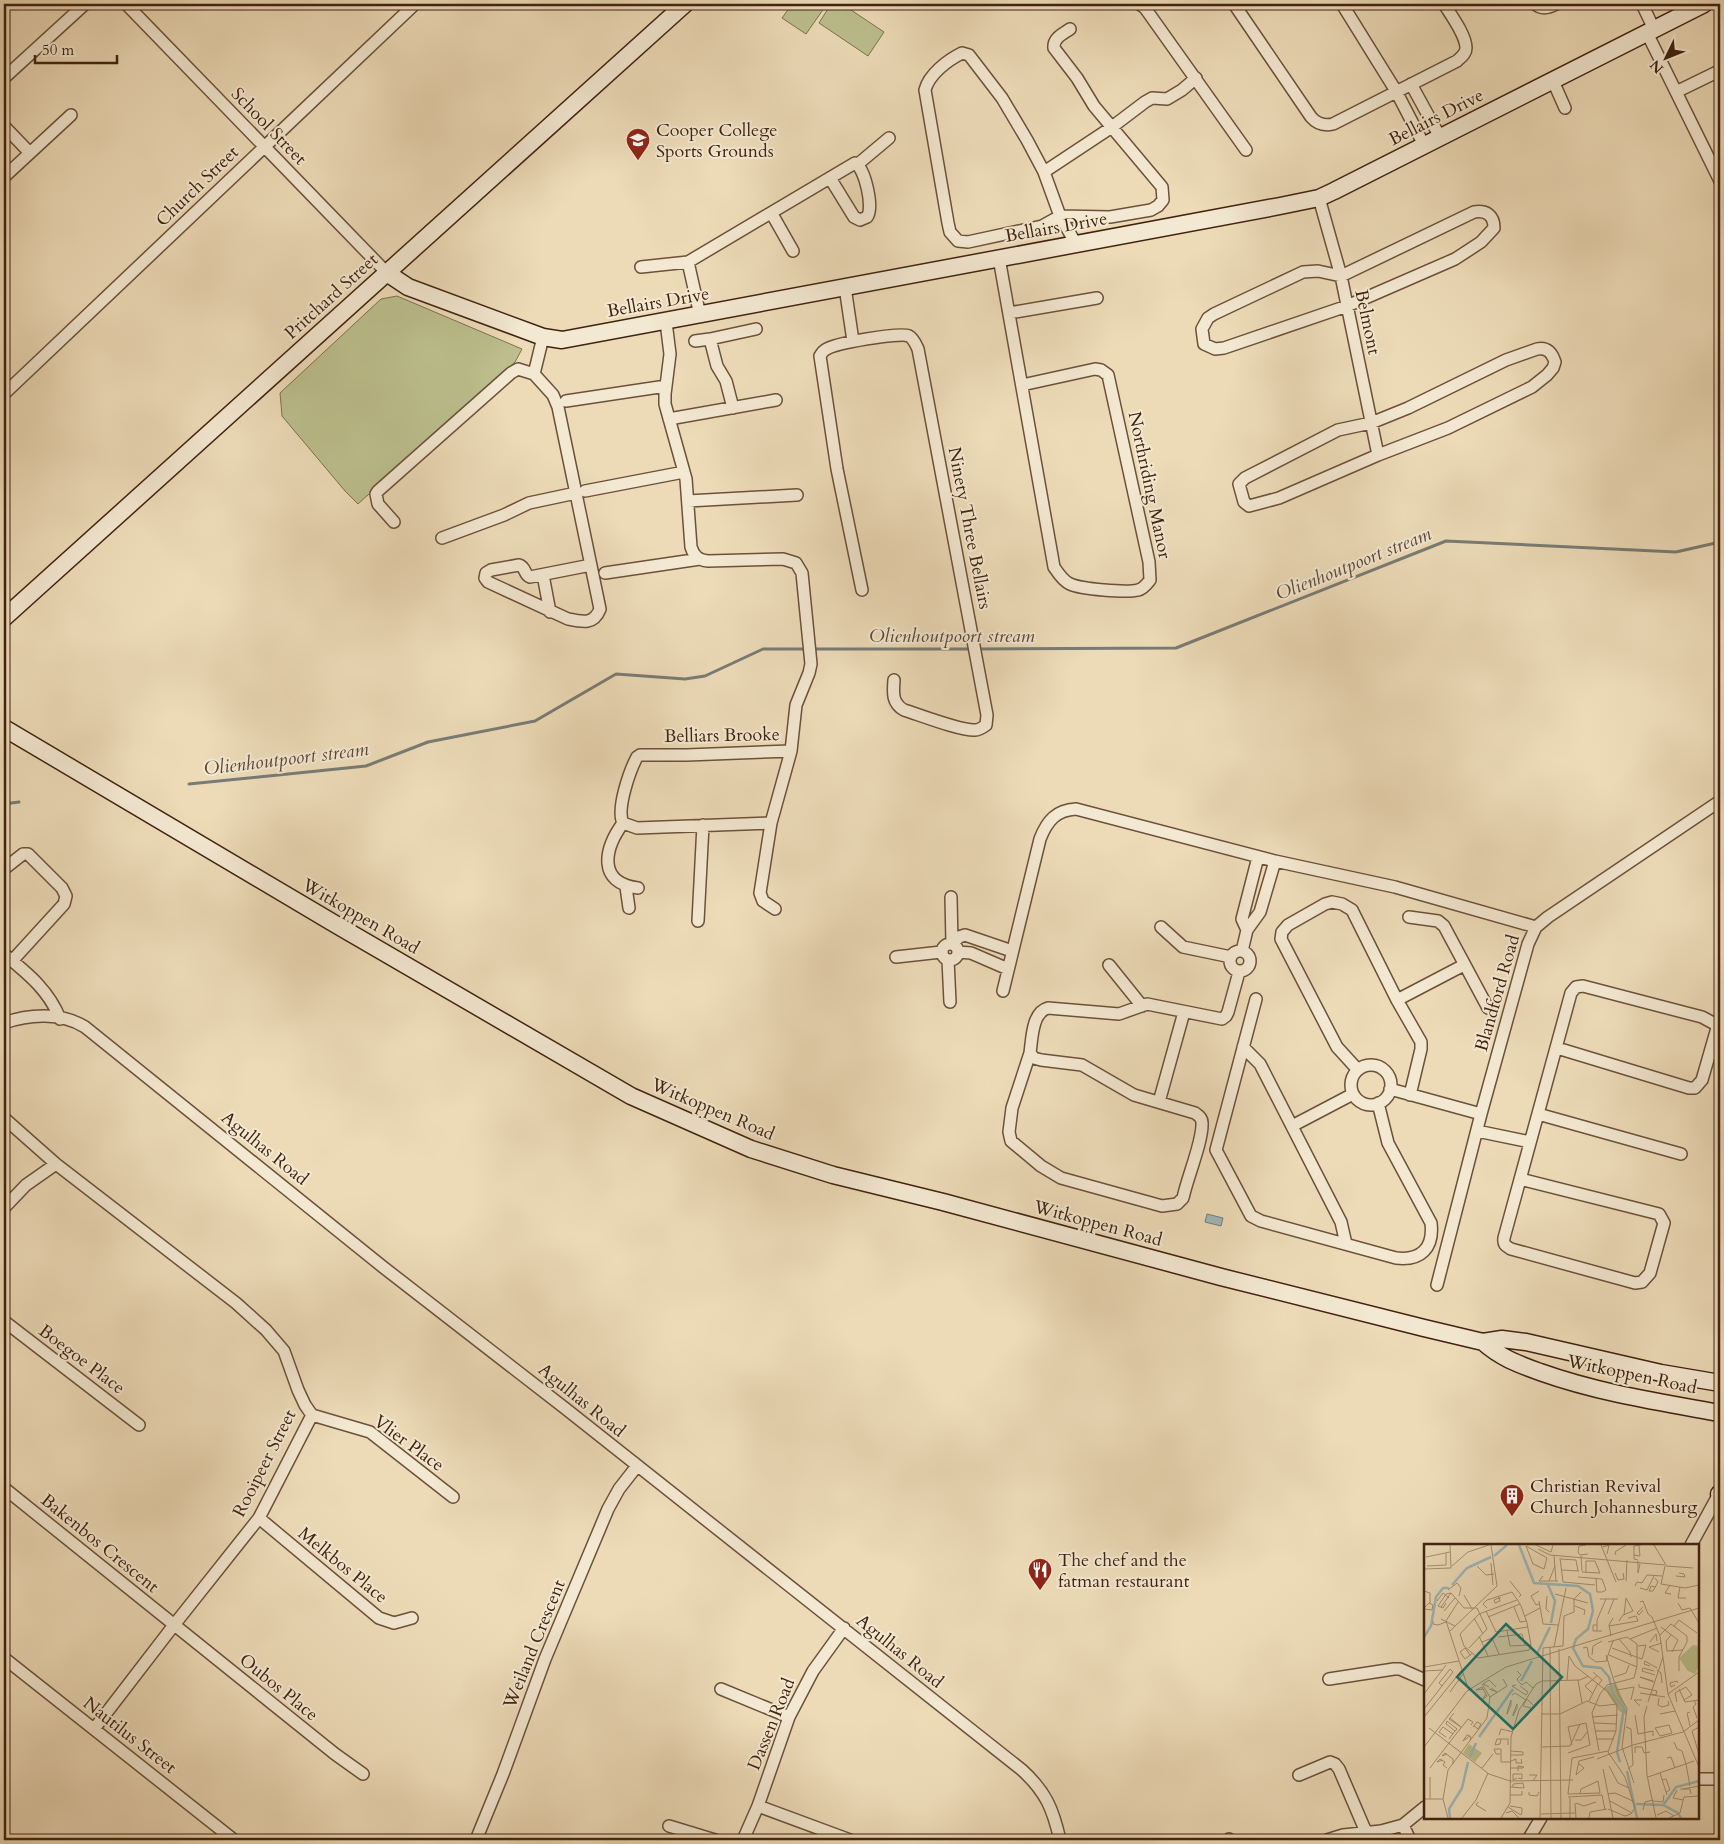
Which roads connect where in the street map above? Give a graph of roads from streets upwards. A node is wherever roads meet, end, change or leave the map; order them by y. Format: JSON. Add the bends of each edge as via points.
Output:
{"nodes":[{"id":1,"x":85,"y":4,"type":"edge"},
{"id":2,"x":126,"y":4,"type":"edge"},
{"id":3,"x":415,"y":4,"type":"edge"},
{"id":4,"x":685,"y":4,"type":"edge"},
{"id":5,"x":1139,"y":4,"type":"edge"},
{"id":6,"x":1234,"y":4,"type":"edge"},
{"id":7,"x":1342,"y":4,"type":"edge"},
{"id":8,"x":1444,"y":4,"type":"edge"},
{"id":9,"x":1535,"y":4,"type":"edge"},
{"id":10,"x":1556,"y":4,"type":"edge"},
{"id":11,"x":1642,"y":4,"type":"edge"},
{"id":12,"x":1704,"y":4,"type":"edge"},
{"id":13,"x":1070,"y":29,"type":"dead end"},
{"id":14,"x":1650,"y":31,"type":"junction"},
{"id":15,"x":1717,"y":72,"type":"dead end"},
{"id":16,"x":4,"y":78,"type":"edge"},
{"id":17,"x":1196,"y":78,"type":"junction"},
{"id":18,"x":1553,"y":81,"type":"junction"},
{"id":19,"x":1412,"y":84,"type":"junction"},
{"id":20,"x":1396,"y":91,"type":"junction"},
{"id":21,"x":1676,"y":92,"type":"junction"},
{"id":22,"x":1566,"y":108,"type":"dead end"},
{"id":23,"x":71,"y":115,"type":"dead end"},
{"id":24,"x":4,"y":126,"type":"edge"},
{"id":25,"x":1112,"y":127,"type":"junction"},
{"id":26,"x":1440,"y":137,"type":"junction"},
{"id":27,"x":889,"y":138,"type":"dead end"},
{"id":28,"x":1424,"y":145,"type":"junction"},
{"id":29,"x":265,"y":146,"type":"junction"},
{"id":30,"x":1246,"y":150,"type":"dead end"},
{"id":31,"x":29,"y":152,"type":"junction"},
{"id":32,"x":858,"y":164,"type":"junction"},
{"id":33,"x":1044,"y":172,"type":"junction"},
{"id":34,"x":4,"y":177,"type":"edge"},
{"id":35,"x":1719,"y":177,"type":"edge"},
{"id":36,"x":830,"y":178,"type":"junction"},
{"id":37,"x":1318,"y":198,"type":"junction"},
{"id":38,"x":772,"y":214,"type":"junction"},
{"id":39,"x":1060,"y":216,"type":"junction"},
{"id":40,"x":1076,"y":244,"type":"junction"},
{"id":41,"x":793,"y":251,"type":"dead end"},
{"id":42,"x":999,"y":258,"type":"junction"},
{"id":43,"x":688,"y":262,"type":"junction"},
{"id":44,"x":641,"y":267,"type":"dead end"},
{"id":45,"x":387,"y":273,"type":"junction"},
{"id":46,"x":1341,"y":276,"type":"junction"},
{"id":47,"x":845,"y":287,"type":"junction"},
{"id":48,"x":1097,"y":298,"type":"dead end"},
{"id":49,"x":1347,"y":306,"type":"junction"},
{"id":50,"x":1009,"y":313,"type":"junction"},
{"id":51,"x":700,"y":315,"type":"junction"},
{"id":52,"x":666,"y":322,"type":"junction"},
{"id":53,"x":756,"y":329,"type":"dead end"},
{"id":54,"x":543,"y":337,"type":"junction"},
{"id":55,"x":710,"y":339,"type":"junction"},
{"id":56,"x":695,"y":341,"type":"dead end"},
{"id":57,"x":853,"y":341,"type":"junction"},
{"id":58,"x":534,"y":374,"type":"junction"},
{"id":59,"x":1022,"y":385,"type":"junction"},
{"id":60,"x":666,"y":386,"type":"junction"},
{"id":61,"x":4,"y":394,"type":"edge"},
{"id":62,"x":776,"y":400,"type":"dead end"},
{"id":63,"x":566,"y":401,"type":"dead end"},
{"id":64,"x":733,"y":408,"type":"junction"},
{"id":65,"x":669,"y":419,"type":"junction"},
{"id":66,"x":1371,"y":423,"type":"junction"},
{"id":67,"x":1378,"y":455,"type":"junction"},
{"id":68,"x":684,"y":472,"type":"junction"},
{"id":69,"x":580,"y":492,"type":"junction"},
{"id":70,"x":797,"y":495,"type":"dead end"},
{"id":71,"x":688,"y":501,"type":"junction"},
{"id":72,"x":394,"y":522,"type":"dead end"},
{"id":73,"x":442,"y":538,"type":"dead end"},
{"id":74,"x":700,"y":559,"type":"junction"},
{"id":75,"x":591,"y":565,"type":"junction"},
{"id":76,"x":606,"y":573,"type":"dead end"},
{"id":77,"x":542,"y":575,"type":"junction"},
{"id":78,"x":862,"y":590,"type":"dead end"},
{"id":79,"x":550,"y":612,"type":"junction"},
{"id":80,"x":4,"y":618,"type":"edge"},
{"id":81,"x":894,"y":680,"type":"dead end"},
{"id":82,"x":4,"y":728,"type":"edge"},
{"id":83,"x":791,"y":751,"type":"junction"},
{"id":84,"x":1720,"y":801,"type":"edge"},
{"id":85,"x":623,"y":823,"type":"junction"},
{"id":86,"x":771,"y":823,"type":"junction"},
{"id":87,"x":703,"y":825,"type":"junction"},
{"id":88,"x":1258,"y":857,"type":"junction"},
{"id":89,"x":1276,"y":861,"type":"junction"},
{"id":90,"x":4,"y":870,"type":"edge"},
{"id":91,"x":626,"y":887,"type":"junction"},
{"id":92,"x":638,"y":888,"type":"dead end"},
{"id":93,"x":952,"y":897,"type":"dead end"},
{"id":94,"x":628,"y":908,"type":"dead end"},
{"id":95,"x":775,"y":910,"type":"dead end"},
{"id":96,"x":1409,"y":917,"type":"dead end"},
{"id":97,"x":698,"y":921,"type":"dead end"},
{"id":98,"x":1161,"y":927,"type":"dead end"},
{"id":99,"x":1536,"y":927,"type":"junction"},
{"id":100,"x":1247,"y":930,"type":"junction"},
{"id":101,"x":955,"y":948,"type":"junction"},
{"id":102,"x":1012,"y":951,"type":"junction"},
{"id":103,"x":1242,"y":951,"type":"junction"},
{"id":104,"x":945,"y":956,"type":"junction"},
{"id":105,"x":896,"y":957,"type":"dead end"},
{"id":106,"x":1230,"y":957,"type":"junction"},
{"id":107,"x":8,"y":958,"type":"edge"},
{"id":108,"x":1109,"y":965,"type":"dead end"},
{"id":109,"x":1464,"y":965,"type":"junction"},
{"id":110,"x":1008,"y":969,"type":"junction"},
{"id":111,"x":1238,"y":972,"type":"junction"},
{"id":112,"x":1003,"y":991,"type":"dead end"},
{"id":113,"x":1256,"y":1000,"type":"dead end"},
{"id":114,"x":1397,"y":1000,"type":"junction"},
{"id":115,"x":950,"y":1002,"type":"dead end"},
{"id":116,"x":1142,"y":1006,"type":"junction"},
{"id":117,"x":1488,"y":1008,"type":"dead end"},
{"id":118,"x":1184,"y":1012,"type":"junction"},
{"id":119,"x":56,"y":1018,"type":"junction"},
{"id":120,"x":4,"y":1023,"type":"edge"},
{"id":121,"x":1243,"y":1048,"type":"junction"},
{"id":122,"x":1557,"y":1048,"type":"junction"},
{"id":123,"x":1030,"y":1053,"type":"junction"},
{"id":124,"x":1358,"y":1070,"type":"junction"},
{"id":125,"x":1390,"y":1089,"type":"junction"},
{"id":126,"x":1353,"y":1094,"type":"junction"},
{"id":127,"x":1410,"y":1095,"type":"junction"},
{"id":128,"x":1159,"y":1102,"type":"junction"},
{"id":129,"x":1378,"y":1103,"type":"junction"},
{"id":130,"x":1481,"y":1114,"type":"junction"},
{"id":131,"x":1538,"y":1114,"type":"junction"},
{"id":132,"x":4,"y":1118,"type":"edge"},
{"id":133,"x":1292,"y":1126,"type":"junction"},
{"id":134,"x":1477,"y":1131,"type":"junction"},
{"id":135,"x":1530,"y":1142,"type":"junction"},
{"id":136,"x":1681,"y":1154,"type":"dead end"},
{"id":137,"x":56,"y":1164,"type":"junction"},
{"id":138,"x":1520,"y":1179,"type":"junction"},
{"id":139,"x":4,"y":1208,"type":"edge"},
{"id":140,"x":1346,"y":1244,"type":"junction"},
{"id":141,"x":1437,"y":1285,"type":"dead end"},
{"id":142,"x":4,"y":1321,"type":"edge"},
{"id":143,"x":1483,"y":1342,"type":"junction"},
{"id":144,"x":1720,"y":1383,"type":"edge"},
{"id":145,"x":312,"y":1415,"type":"junction"},
{"id":146,"x":1717,"y":1415,"type":"edge"},
{"id":147,"x":140,"y":1425,"type":"dead end"},
{"id":148,"x":637,"y":1466,"type":"junction"},
{"id":149,"x":4,"y":1488,"type":"edge"},
{"id":150,"x":1720,"y":1493,"type":"edge"},
{"id":151,"x":453,"y":1497,"type":"dead end"},
{"id":152,"x":259,"y":1518,"type":"junction"},
{"id":153,"x":1692,"y":1544,"type":"edge"},
{"id":154,"x":412,"y":1618,"type":"dead end"},
{"id":155,"x":174,"y":1624,"type":"junction"},
{"id":156,"x":844,"y":1628,"type":"junction"},
{"id":157,"x":4,"y":1658,"type":"edge"},
{"id":158,"x":1329,"y":1679,"type":"dead end"},
{"id":159,"x":1424,"y":1680,"type":"edge"},
{"id":160,"x":721,"y":1689,"type":"dead end"},
{"id":161,"x":789,"y":1717,"type":"junction"},
{"id":162,"x":94,"y":1729,"type":"junction"},
{"id":163,"x":363,"y":1774,"type":"dead end"},
{"id":164,"x":1299,"y":1775,"type":"dead end"},
{"id":165,"x":1699,"y":1779,"type":"edge"},
{"id":166,"x":1720,"y":1779,"type":"edge"},
{"id":167,"x":758,"y":1806,"type":"junction"},
{"id":168,"x":1424,"y":1808,"type":"edge"},
{"id":169,"x":1540,"y":1819,"type":"edge"},
{"id":170,"x":1403,"y":1825,"type":"junction"},
{"id":171,"x":669,"y":1826,"type":"dead end"},
{"id":172,"x":1366,"y":1832,"type":"junction"},
{"id":173,"x":234,"y":1840,"type":"edge"},
{"id":174,"x":476,"y":1840,"type":"edge"},
{"id":175,"x":715,"y":1840,"type":"edge"},
{"id":176,"x":743,"y":1840,"type":"edge"},
{"id":177,"x":850,"y":1840,"type":"edge"},
{"id":178,"x":1060,"y":1840,"type":"edge"},
{"id":179,"x":1327,"y":1840,"type":"edge"},
{"id":180,"x":1410,"y":1840,"type":"edge"},
{"id":181,"x":1528,"y":1840,"type":"edge"}],
"edges":[{"from":1,"to":16,"type":"street"},
{"from":2,"to":29,"type":"street","name":"School Street"},
{"from":3,"to":29,"type":"street","name":"Church Street"},
{"from":4,"to":45,"type":"street","name":"Pritchard Street"},
{"from":5,"to":17,"type":"street"},
{"from":6,"to":20,"type":"street","via":[[1315,122],[1333,124]]},
{"from":7,"to":20,"type":"street"},
{"from":8,"to":19,"type":"street","via":[[1463,38],[1464,55]]},
{"from":9,"to":10,"type":"street","via":[[1546,8]]},
{"from":11,"to":14,"type":"street"},
{"from":12,"to":14,"type":"street","name":"Bellairs Drive"},
{"from":13,"to":25,"type":"street","via":[[1056,39],[1054,48]]},
{"from":14,"to":18,"type":"street","name":"Bellairs Drive"},
{"from":14,"to":21,"type":"street"},
{"from":15,"to":21,"type":"street"},
{"from":17,"to":25,"type":"street","via":[[1167,99],[1152,98]]},
{"from":17,"to":30,"type":"street"},
{"from":18,"to":22,"type":"street"},
{"from":18,"to":26,"type":"street","name":"Bellairs Drive"},
{"from":19,"to":20,"type":"street"},
{"from":19,"to":26,"type":"street"},
{"from":20,"to":28,"type":"street"},
{"from":21,"to":35,"type":"street"},
{"from":23,"to":31,"type":"street"},
{"from":24,"to":31,"type":"street"},
{"from":25,"to":33,"type":"street"},
{"from":25,"to":39,"type":"street","via":[[1162,187],[1163,200],[1151,210],[1134,213],[1097,218]]},
{"from":26,"to":28,"type":"street","name":"Bellairs Drive"},
{"from":27,"to":32,"type":"street"},
{"from":28,"to":37,"type":"street","name":"Bellairs Drive"},
{"from":29,"to":45,"type":"street","name":"School Street"},
{"from":29,"to":61,"type":"street","name":"Church Street"},
{"from":31,"to":34,"type":"street"},
{"from":32,"to":36,"type":"street","via":[[851,164]]},
{"from":32,"to":36,"type":"street","via":[[870,208],[870,214],[864,219],[854,217]]},
{"from":33,"to":39,"type":"street"},
{"from":33,"to":39,"type":"street","via":[[1002,98],[969,55],[962,53],[932,76],[926,84],[925,97],[948,223],[954,237],[961,243],[968,242],[1042,226]]},
{"from":36,"to":38,"type":"street"},
{"from":37,"to":40,"type":"street","name":"Bellairs Drive"},
{"from":37,"to":46,"type":"street","name":"Belmont"},
{"from":38,"to":41,"type":"street"},
{"from":38,"to":43,"type":"street"},
{"from":39,"to":40,"type":"street"},
{"from":40,"to":42,"type":"street","name":"Bellairs Drive"},
{"from":42,"to":47,"type":"street","name":"Bellairs Drive"},
{"from":42,"to":50,"type":"street","name":"Northriding Manor"},
{"from":43,"to":44,"type":"street"},
{"from":43,"to":51,"type":"street"},
{"from":45,"to":54,"type":"street","name":"Bellairs Drive","via":[[408,288]]},
{"from":45,"to":80,"type":"street","name":"Pritchard Street"},
{"from":46,"to":49,"type":"street","name":"Belmont"},
{"from":46,"to":49,"type":"street","via":[[1318,270],[1288,278],[1214,314],[1204,323],[1202,337],[1210,348],[1224,348]]},
{"from":46,"to":49,"type":"street","via":[[1474,212],[1485,212],[1493,221],[1494,228],[1481,242],[1455,259]]},
{"from":47,"to":51,"type":"street","name":"Bellairs Drive"},
{"from":47,"to":57,"type":"street"},
{"from":48,"to":50,"type":"street"},
{"from":49,"to":66,"type":"street","name":"Belmont"},
{"from":50,"to":59,"type":"street","name":"Northriding Manor"},
{"from":51,"to":52,"type":"street","name":"Bellairs Drive"},
{"from":52,"to":54,"type":"street","name":"Bellairs Drive","via":[[562,340]]},
{"from":52,"to":60,"type":"street","via":[[670,354]]},
{"from":53,"to":55,"type":"street"},
{"from":54,"to":58,"type":"street"},
{"from":55,"to":56,"type":"street"},
{"from":55,"to":64,"type":"street"},
{"from":57,"to":78,"type":"street","name":"Ninety Three Bellairs","via":[[828,348],[820,356],[837,468]]},
{"from":57,"to":81,"type":"street","name":"Ninety Three Bellairs","via":[[903,335],[912,339],[918,349],[973,636],[986,725],[981,729],[962,729],[904,710],[897,706],[894,698]]},
{"from":58,"to":69,"type":"street","via":[[553,395],[558,407]]},
{"from":58,"to":72,"type":"street","via":[[518,369],[511,373],[378,491],[378,504]]},
{"from":59,"to":59,"type":"street","name":"Northriding Manor","via":[[1054,567],[1072,585],[1124,590],[1142,588],[1150,580],[1149,562],[1108,376],[1095,369]]},
{"from":60,"to":63,"type":"street"},
{"from":60,"to":65,"type":"street","via":[[665,404]]},
{"from":62,"to":64,"type":"street"},
{"from":64,"to":65,"type":"street"},
{"from":65,"to":68,"type":"street"},
{"from":66,"to":67,"type":"street","name":"Belmont"},
{"from":66,"to":67,"type":"street","via":[[1338,430],[1245,478],[1239,484],[1244,502],[1251,506],[1279,498]]},
{"from":66,"to":67,"type":"street","via":[[1526,352],[1544,348],[1555,362],[1547,375],[1532,387],[1448,428]]},
{"from":68,"to":69,"type":"street"},
{"from":68,"to":71,"type":"street"},
{"from":69,"to":73,"type":"street","via":[[529,503]]},
{"from":69,"to":75,"type":"street"},
{"from":70,"to":71,"type":"street"},
{"from":71,"to":74,"type":"street","via":[[690,547]]},
{"from":74,"to":76,"type":"street"},
{"from":74,"to":83,"type":"street","name":"Belliars Brooke","via":[[783,559],[796,563],[802,573],[811,658],[809,673],[796,705]]},
{"from":75,"to":77,"type":"street"},
{"from":75,"to":79,"type":"street","via":[[599,600],[598,614],[588,622],[582,622]]},
{"from":77,"to":79,"type":"street"},
{"from":77,"to":79,"type":"street","via":[[527,576],[520,565],[491,570],[484,576],[488,582]]},
{"from":82,"to":143,"type":"street","name":"Witkoppen Road","via":[[631,1096],[751,1149],[832,1175]]},
{"from":83,"to":85,"type":"street","name":"Belliars Brooke","via":[[640,755],[624,791]]},
{"from":83,"to":86,"type":"street"},
{"from":84,"to":99,"type":"street","name":"Blandford Road"},
{"from":85,"to":87,"type":"street","via":[[636,828]]},
{"from":85,"to":91,"type":"street","name":"Belliars Brooke","via":[[613,840],[607,862],[610,873]]},
{"from":86,"to":87,"type":"street"},
{"from":86,"to":95,"type":"street","via":[[760,894],[763,901]]},
{"from":87,"to":97,"type":"street"},
{"from":88,"to":89,"type":"street"},
{"from":88,"to":100,"type":"street","via":[[1242,919]]},
{"from":88,"to":102,"type":"street","via":[[1076,809],[1065,810],[1056,814],[1044,829]]},
{"from":89,"to":99,"type":"street","via":[[1395,887]]},
{"from":89,"to":100,"type":"street","via":[[1260,912]]},
{"from":90,"to":107,"type":"street","via":[[23,854],[28,854],[66,896],[64,904]]},
{"from":91,"to":92,"type":"street"},
{"from":91,"to":94,"type":"street"},
{"from":93,"to":101,"type":"street"},
{"from":96,"to":109,"type":"street","via":[[1441,923]]},
{"from":98,"to":106,"type":"street","via":[[1183,947]]},
{"from":99,"to":130,"type":"street","name":"Blandford Road","via":[[1528,944]]},
{"from":100,"to":103,"type":"street"},
{"from":101,"to":102,"type":"street","via":[[959,937],[965,934]]},
{"from":101,"to":104,"type":"street","via":[[945,945]]},
{"from":101,"to":110,"type":"street"},
{"from":102,"to":110,"type":"street"},
{"from":103,"to":106,"type":"street"},
{"from":103,"to":111,"type":"street","via":[[1248,954],[1250,965]]},
{"from":104,"to":105,"type":"street"},
{"from":104,"to":115,"type":"street"},
{"from":106,"to":111,"type":"street","via":[[1231,966]]},
{"from":107,"to":119,"type":"street","via":[[52,1000]]},
{"from":108,"to":116,"type":"street"},
{"from":109,"to":114,"type":"street"},
{"from":109,"to":117,"type":"street"},
{"from":110,"to":112,"type":"street"},
{"from":111,"to":118,"type":"street","via":[[1226,1016],[1217,1019]]},
{"from":113,"to":121,"type":"street"},
{"from":114,"to":124,"type":"street","via":[[1348,906],[1332,902],[1325,904],[1284,929],[1280,940],[1337,1047]]},
{"from":114,"to":127,"type":"street","via":[[1421,1045]]},
{"from":116,"to":118,"type":"street","via":[[1151,1004]]},
{"from":116,"to":123,"type":"street","via":[[1119,1014],[1044,1009],[1037,1016]]},
{"from":118,"to":128,"type":"street"},
{"from":119,"to":120,"type":"street","via":[[39,1016]]},
{"from":119,"to":148,"type":"street","name":"Agulhas Road","via":[[85,1027]]},
{"from":121,"to":133,"type":"street","via":[[1260,1064]]},
{"from":121,"to":140,"type":"street","via":[[1216,1150],[1246,1210],[1256,1219]]},
{"from":122,"to":122,"type":"street","via":[[1695,1088],[1702,1080],[1717,1028],[1702,1017],[1578,986],[1571,993]]},
{"from":122,"to":131,"type":"street"},
{"from":123,"to":128,"type":"street","via":[[1041,1060],[1086,1066],[1134,1095]]},
{"from":123,"to":128,"type":"street","via":[[1012,1108],[1009,1138],[1061,1178],[1162,1206],[1177,1204],[1183,1198],[1200,1139],[1202,1120],[1195,1113]]},
{"from":124,"to":125,"type":"street","via":[[1367,1066],[1379,1067],[1388,1076]]},
{"from":124,"to":126,"type":"street","via":[[1352,1078]]},
{"from":125,"to":127,"type":"street"},
{"from":125,"to":129,"type":"street"},
{"from":126,"to":129,"type":"street","via":[[1365,1104]]},
{"from":126,"to":133,"type":"street"},
{"from":127,"to":130,"type":"street"},
{"from":129,"to":140,"type":"street","via":[[1388,1142],[1431,1223],[1429,1244],[1422,1254],[1408,1260]]},
{"from":130,"to":134,"type":"street","name":"Blandford Road"},
{"from":131,"to":135,"type":"street"},
{"from":131,"to":136,"type":"street"},
{"from":132,"to":137,"type":"street","name":"Rooipeer Street"},
{"from":133,"to":140,"type":"street","via":[[1341,1222]]},
{"from":134,"to":135,"type":"street"},
{"from":134,"to":141,"type":"street","name":"Blandford Road"},
{"from":135,"to":138,"type":"street"},
{"from":137,"to":139,"type":"street","via":[[26,1186]]},
{"from":137,"to":145,"type":"street","name":"Rooipeer Street","via":[[236,1303],[271,1335],[284,1351],[298,1390]]},
{"from":138,"to":138,"type":"street","via":[[1504,1238],[1505,1246],[1635,1283],[1649,1276],[1664,1223],[1659,1214]]},
{"from":142,"to":147,"type":"street","name":"Boegoe Place"},
{"from":143,"to":144,"type":"street","name":"Witkoppen Road","via":[[1502,1339],[1526,1342]]},
{"from":143,"to":146,"type":"street","name":"Witkoppen Road","via":[[1506,1359],[1566,1382]]},
{"from":145,"to":151,"type":"street","name":"Vlier Place","via":[[370,1432]]},
{"from":145,"to":152,"type":"street","name":"Rooipeer Street"},
{"from":148,"to":156,"type":"street","name":"Agulhas Road"},
{"from":148,"to":174,"type":"street","name":"Weiland Crescent","via":[[619,1488],[608,1509],[545,1659]]},
{"from":149,"to":155,"type":"street","name":"Bakenbos Crescent"},
{"from":150,"to":153,"type":"street"},
{"from":152,"to":154,"type":"street","name":"Melkbos Place","via":[[379,1618],[394,1623]]},
{"from":152,"to":155,"type":"street","name":"Rooipeer Street"},
{"from":155,"to":162,"type":"street","name":"Rooipeer Street"},
{"from":155,"to":163,"type":"street","name":"Oubos Place"},
{"from":156,"to":161,"type":"street","name":"Dassen Road","via":[[813,1671]]},
{"from":156,"to":178,"type":"street","name":"Agulhas Road","via":[[1035,1782],[1049,1802]]},
{"from":157,"to":162,"type":"street","name":"Nautilus Street"},
{"from":158,"to":159,"type":"street","via":[[1394,1669]]},
{"from":160,"to":161,"type":"street"},
{"from":161,"to":167,"type":"street","name":"Dassen Road"},
{"from":162,"to":173,"type":"street","name":"Nautilus Street"},
{"from":164,"to":172,"type":"street","via":[[1330,1762],[1335,1764]]},
{"from":165,"to":166,"type":"street"},
{"from":167,"to":176,"type":"street","name":"Dassen Road"},
{"from":167,"to":177,"type":"street"},
{"from":168,"to":170,"type":"street"},
{"from":169,"to":181,"type":"street"},
{"from":170,"to":172,"type":"street"},
{"from":170,"to":180,"type":"street"},
{"from":171,"to":175,"type":"street"},
{"from":172,"to":179,"type":"street"}]}
